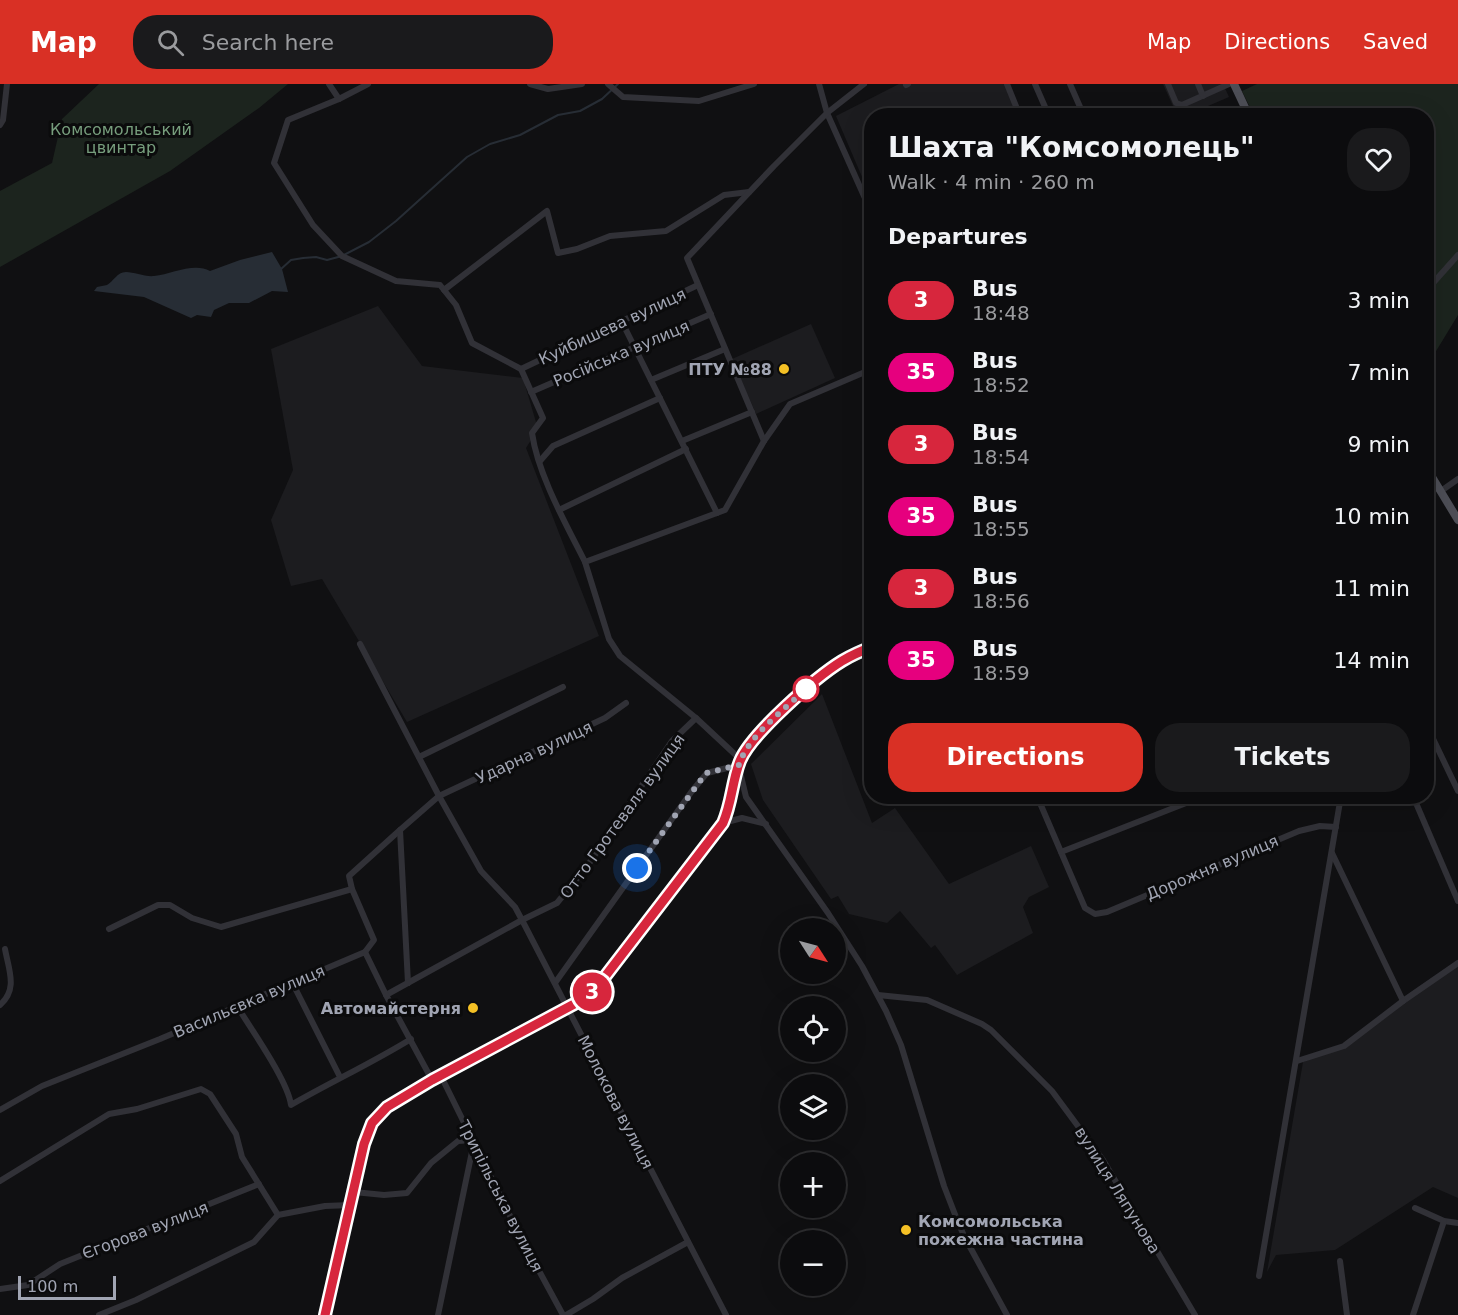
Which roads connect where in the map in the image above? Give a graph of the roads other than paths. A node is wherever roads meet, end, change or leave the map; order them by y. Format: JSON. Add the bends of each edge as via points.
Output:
{"nodes":[{"id":1,"x":7,"y":84,"type":"edge"},
{"id":2,"x":329,"y":84,"type":"edge"},
{"id":3,"x":368,"y":84,"type":"edge"},
{"id":4,"x":530,"y":84,"type":"edge"},
{"id":5,"x":582,"y":84,"type":"edge"},
{"id":6,"x":608,"y":84,"type":"edge"},
{"id":7,"x":754,"y":84,"type":"edge"},
{"id":8,"x":819,"y":84,"type":"edge"},
{"id":9,"x":864,"y":84,"type":"edge"},
{"id":10,"x":1007,"y":84,"type":"edge"},
{"id":11,"x":1035,"y":84,"type":"edge"},
{"id":12,"x":1070,"y":84,"type":"edge"},
{"id":13,"x":1168,"y":84,"type":"edge"},
{"id":14,"x":1198,"y":84,"type":"edge"},
{"id":15,"x":1229,"y":84,"type":"edge"},
{"id":16,"x":1234,"y":84,"type":"edge"},
{"id":17,"x":1203,"y":96,"type":"junction"},
{"id":18,"x":339,"y":99,"type":"junction"},
{"id":19,"x":1017,"y":108,"type":"edge"},
{"id":20,"x":1046,"y":108,"type":"edge"},
{"id":21,"x":1080,"y":108,"type":"edge"},
{"id":22,"x":1245,"y":108,"type":"edge"},
{"id":23,"x":827,"y":113,"type":"junction"},
{"id":24,"x":0,"y":125,"type":"edge"},
{"id":25,"x":750,"y":191,"type":"junction"},
{"id":26,"x":864,"y":196,"type":"edge"},
{"id":27,"x":1458,"y":255,"type":"edge"},
{"id":28,"x":1434,"y":282,"type":"edge"},
{"id":29,"x":699,"y":285,"type":"junction"},
{"id":30,"x":444,"y":290,"type":"junction"},
{"id":31,"x":711,"y":314,"type":"junction"},
{"id":32,"x":622,"y":322,"type":"junction"},
{"id":33,"x":635,"y":347,"type":"junction"},
{"id":34,"x":725,"y":349,"type":"junction"},
{"id":35,"x":521,"y":369,"type":"junction"},
{"id":36,"x":864,"y":372,"type":"edge"},
{"id":37,"x":651,"y":380,"type":"junction"},
{"id":38,"x":531,"y":392,"type":"junction"},
{"id":39,"x":660,"y":398,"type":"junction"},
{"id":40,"x":752,"y":412,"type":"junction"},
{"id":41,"x":682,"y":441,"type":"junction"},
{"id":42,"x":764,"y":441,"type":"junction"},
{"id":43,"x":686,"y":449,"type":"junction"},
{"id":44,"x":540,"y":461,"type":"junction"},
{"id":45,"x":1458,"y":479,"type":"edge"},
{"id":46,"x":1434,"y":480,"type":"edge"},
{"id":47,"x":1441,"y":491,"type":"junction"},
{"id":48,"x":559,"y":510,"type":"junction"},
{"id":49,"x":717,"y":513,"type":"junction"},
{"id":50,"x":1458,"y":520,"type":"edge"},
{"id":51,"x":585,"y":562,"type":"junction"},
{"id":52,"x":360,"y":644,"type":"dead end"},
{"id":53,"x":864,"y":651,"type":"edge"},
{"id":54,"x":563,"y":687,"type":"dead end"},
{"id":55,"x":626,"y":703,"type":"dead end"},
{"id":56,"x":696,"y":718,"type":"junction"},
{"id":57,"x":1434,"y":740,"type":"edge"},
{"id":58,"x":419,"y":757,"type":"junction"},
{"id":59,"x":740,"y":763,"type":"junction"},
{"id":60,"x":1458,"y":790,"type":"edge"},
{"id":61,"x":440,"y":796,"type":"junction"},
{"id":62,"x":1040,"y":804,"type":"edge"},
{"id":63,"x":1184,"y":804,"type":"edge"},
{"id":64,"x":1340,"y":804,"type":"edge"},
{"id":65,"x":1416,"y":804,"type":"edge"},
{"id":66,"x":723,"y":823,"type":"junction"},
{"id":67,"x":766,"y":825,"type":"junction"},
{"id":68,"x":1336,"y":827,"type":"junction"},
{"id":69,"x":400,"y":830,"type":"junction"},
{"id":70,"x":1061,"y":852,"type":"junction"},
{"id":71,"x":1332,"y":853,"type":"junction"},
{"id":72,"x":352,"y":889,"type":"junction"},
{"id":73,"x":1458,"y":901,"type":"edge"},
{"id":74,"x":522,"y":920,"type":"junction"},
{"id":75,"x":109,"y":929,"type":"dead end"},
{"id":76,"x":5,"y":949,"type":"dead end"},
{"id":77,"x":365,"y":952,"type":"junction"},
{"id":78,"x":1458,"y":963,"type":"edge"},
{"id":79,"x":292,"y":982,"type":"junction"},
{"id":80,"x":408,"y":983,"type":"junction"},
{"id":81,"x":555,"y":983,"type":"junction"},
{"id":82,"x":386,"y":995,"type":"junction"},
{"id":83,"x":878,"y":995,"type":"junction"},
{"id":84,"x":1401,"y":998,"type":"junction"},
{"id":85,"x":0,"y":1005,"type":"edge"},
{"id":86,"x":237,"y":1006,"type":"junction"},
{"id":87,"x":568,"y":1008,"type":"junction"},
{"id":88,"x":411,"y":1039,"type":"junction"},
{"id":89,"x":1297,"y":1061,"type":"junction"},
{"id":90,"x":441,"y":1076,"type":"junction"},
{"id":91,"x":340,"y":1077,"type":"junction"},
{"id":92,"x":432,"y":1080,"type":"junction"},
{"id":93,"x":0,"y":1110,"type":"edge"},
{"id":94,"x":474,"y":1141,"type":"junction"},
{"id":95,"x":0,"y":1181,"type":"edge"},
{"id":96,"x":259,"y":1184,"type":"junction"},
{"id":97,"x":354,"y":1192,"type":"junction"},
{"id":98,"x":351,"y":1205,"type":"junction"},
{"id":99,"x":1415,"y":1208,"type":"dead end"},
{"id":100,"x":278,"y":1215,"type":"junction"},
{"id":101,"x":1444,"y":1221,"type":"junction"},
{"id":102,"x":1458,"y":1223,"type":"edge"},
{"id":103,"x":688,"y":1242,"type":"junction"},
{"id":104,"x":1340,"y":1261,"type":"dead end"},
{"id":105,"x":1259,"y":1276,"type":"dead end"},
{"id":106,"x":0,"y":1289,"type":"edge"},
{"id":107,"x":562,"y":1314,"type":"edge"},
{"id":108,"x":99,"y":1315,"type":"edge"},
{"id":109,"x":325,"y":1315,"type":"edge"},
{"id":110,"x":438,"y":1315,"type":"edge"},
{"id":111,"x":726,"y":1315,"type":"edge"},
{"id":112,"x":1007,"y":1315,"type":"edge"},
{"id":113,"x":1195,"y":1315,"type":"edge"},
{"id":114,"x":1347,"y":1315,"type":"edge"},
{"id":115,"x":1413,"y":1315,"type":"edge"}],
"edges":[{"from":1,"to":24,"type":"street"},
{"from":2,"to":18,"type":"street"},
{"from":3,"to":18,"type":"street"},
{"from":4,"to":5,"type":"street","via":[[548,89]]},
{"from":6,"to":7,"type":"street","via":[[623,97],[699,101]]},
{"from":8,"to":23,"type":"street"},
{"from":9,"to":23,"type":"street"},
{"from":10,"to":19,"type":"street"},
{"from":11,"to":20,"type":"street"},
{"from":12,"to":21,"type":"street"},
{"from":13,"to":17,"type":"street","via":[[1179,104]]},
{"from":14,"to":17,"type":"street"},
{"from":15,"to":17,"type":"street"},
{"from":16,"to":22,"type":"main road"},
{"from":18,"to":30,"type":"street","via":[[288,120],[274,163],[313,225],[342,256],[396,281],[440,285]]},
{"from":23,"to":25,"type":"street"},
{"from":23,"to":26,"type":"street"},
{"from":25,"to":29,"type":"street","via":[[687,258]]},
{"from":25,"to":30,"type":"street","via":[[724,195],[666,231],[610,236],[558,253],[548,211]]},
{"from":27,"to":28,"type":"street"},
{"from":29,"to":31,"type":"street"},
{"from":29,"to":32,"type":"street","name":"Куйбишева вулиця"},
{"from":30,"to":35,"type":"street","via":[[456,305],[472,343]]},
{"from":31,"to":33,"type":"street","name":"Російська вулиця"},
{"from":31,"to":34,"type":"street"},
{"from":32,"to":33,"type":"street"},
{"from":32,"to":35,"type":"street","name":"Куйбишева вулиця"},
{"from":33,"to":37,"type":"street"},
{"from":33,"to":38,"type":"street","name":"Російська вулиця"},
{"from":34,"to":37,"type":"street"},
{"from":34,"to":40,"type":"street"},
{"from":35,"to":38,"type":"street","name":"Куйбишева вулиця"},
{"from":36,"to":42,"type":"street","via":[[790,404]]},
{"from":37,"to":39,"type":"street"},
{"from":38,"to":44,"type":"street","name":"Куйбишева вулиця","via":[[543,418],[532,434]]},
{"from":39,"to":41,"type":"street"},
{"from":39,"to":44,"type":"street","via":[[553,446]]},
{"from":40,"to":41,"type":"street"},
{"from":40,"to":42,"type":"street"},
{"from":41,"to":43,"type":"street"},
{"from":42,"to":49,"type":"street","via":[[725,510]]},
{"from":43,"to":48,"type":"street"},
{"from":43,"to":49,"type":"street"},
{"from":44,"to":48,"type":"street","name":"Куйбишева вулиця"},
{"from":45,"to":47,"type":"street"},
{"from":46,"to":47,"type":"main road"},
{"from":47,"to":50,"type":"main road"},
{"from":48,"to":51,"type":"street","name":"Куйбишева вулиця"},
{"from":49,"to":51,"type":"street"},
{"from":51,"to":56,"type":"street","name":"Куйбишева вулиця","via":[[609,639],[620,656]]},
{"from":52,"to":58,"type":"street","name":"Молокова вулиця"},
{"from":53,"to":59,"type":"street","via":[[815,680],[759,734]]},
{"from":54,"to":58,"type":"street"},
{"from":55,"to":61,"type":"street","name":"Ударна вулиця","via":[[606,718]]},
{"from":56,"to":59,"type":"street"},
{"from":56,"to":74,"type":"street","name":"Отто Гротеваля вулиця","via":[[672,741],[566,894],[548,909]]},
{"from":57,"to":60,"type":"street"},
{"from":58,"to":61,"type":"street","name":"Молокова вулиця"},
{"from":59,"to":66,"type":"street"},
{"from":59,"to":67,"type":"street","via":[[746,797]]},
{"from":59,"to":81,"type":"street","via":[[706,773]]},
{"from":61,"to":69,"type":"street","name":"Ударна вулиця"},
{"from":61,"to":74,"type":"street","name":"Молокова вулиця","via":[[481,871]]},
{"from":62,"to":70,"type":"street"},
{"from":63,"to":70,"type":"street"},
{"from":64,"to":68,"type":"street"},
{"from":65,"to":73,"type":"street"},
{"from":66,"to":67,"type":"street","via":[[742,818]]},
{"from":66,"to":87,"type":"street","via":[[606,977]]},
{"from":67,"to":83,"type":"street","via":[[828,913]]},
{"from":68,"to":70,"type":"street","name":"Дорожня вулиця","via":[[1299,831],[1095,914],[1084,908]]},
{"from":68,"to":71,"type":"street"},
{"from":69,"to":72,"type":"street","name":"Ударна вулиця","via":[[350,876]]},
{"from":69,"to":80,"type":"street"},
{"from":71,"to":84,"type":"street"},
{"from":71,"to":89,"type":"street"},
{"from":72,"to":75,"type":"street","via":[[221,927],[192,918],[170,905],[158,905]]},
{"from":72,"to":77,"type":"street","via":[[374,939]]},
{"from":74,"to":80,"type":"street","name":"Отто Гротеваля вулиця"},
{"from":74,"to":81,"type":"street","name":"Молокова вулиця"},
{"from":76,"to":85,"type":"street","via":[[12,981],[9,997]]},
{"from":77,"to":79,"type":"street","name":"Васильєвка вулиця"},
{"from":77,"to":82,"type":"street"},
{"from":78,"to":84,"type":"street"},
{"from":79,"to":86,"type":"street","name":"Васильєвка вулиця"},
{"from":79,"to":91,"type":"street"},
{"from":80,"to":82,"type":"street","name":"Отто Гротеваля вулиця"},
{"from":81,"to":87,"type":"street","name":"Молокова вулиця"},
{"from":82,"to":88,"type":"street"},
{"from":83,"to":112,"type":"street","via":[[901,1045],[956,1217]]},
{"from":83,"to":113,"type":"street","name":"вулиця Ляпунова","via":[[927,1000],[982,1024],[1052,1091],[1102,1160]]},
{"from":84,"to":89,"type":"street","via":[[1344,1046]]},
{"from":86,"to":91,"type":"street","via":[[280,1078],[291,1105]]},
{"from":86,"to":93,"type":"street","name":"Васильєвка вулиця","via":[[42,1086]]},
{"from":87,"to":90,"type":"street"},
{"from":87,"to":103,"type":"street","name":"Молокова вулиця"},
{"from":88,"to":91,"type":"street"},
{"from":88,"to":92,"type":"street"},
{"from":89,"to":105,"type":"street"},
{"from":90,"to":92,"type":"street"},
{"from":90,"to":94,"type":"street","name":"Трипільська вулиця"},
{"from":92,"to":97,"type":"street","via":[[387,1107],[372,1123]]},
{"from":94,"to":97,"type":"street","via":[[458,1141],[431,1163],[407,1193]]},
{"from":94,"to":107,"type":"street","name":"Трипільська вулиця"},
{"from":94,"to":110,"type":"street"},
{"from":95,"to":96,"type":"street","via":[[109,1114],[201,1089],[210,1094],[236,1134],[242,1157]]},
{"from":96,"to":100,"type":"street"},
{"from":96,"to":106,"type":"street","name":"Єгорова вулиця","via":[[60,1264],[28,1286]]},
{"from":97,"to":98,"type":"street"},
{"from":98,"to":100,"type":"street","via":[[318,1206]]},
{"from":98,"to":109,"type":"street"},
{"from":99,"to":101,"type":"street"},
{"from":100,"to":108,"type":"street","via":[[254,1242]]},
{"from":101,"to":102,"type":"street"},
{"from":101,"to":115,"type":"street"},
{"from":103,"to":107,"type":"street"},
{"from":103,"to":111,"type":"street","name":"Молокова вулиця"},
{"from":104,"to":114,"type":"street"}]}
